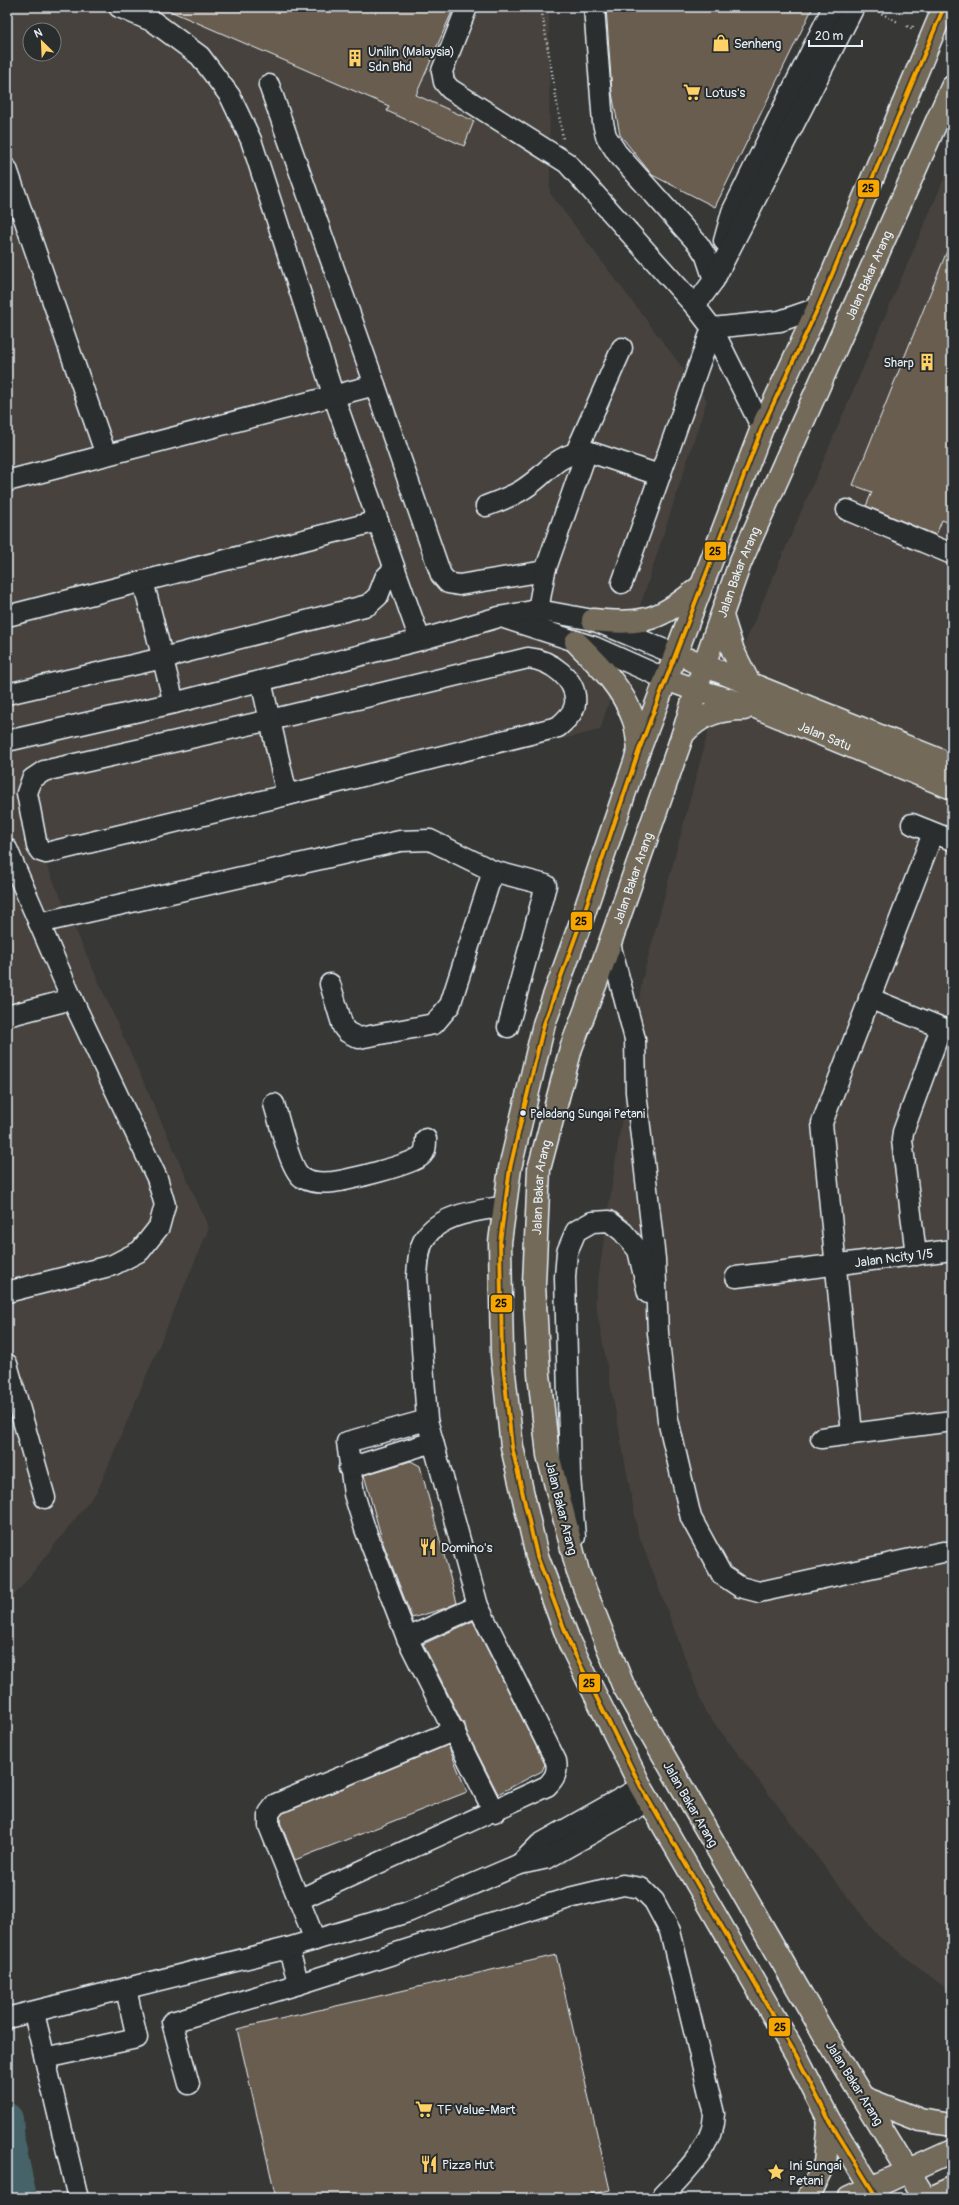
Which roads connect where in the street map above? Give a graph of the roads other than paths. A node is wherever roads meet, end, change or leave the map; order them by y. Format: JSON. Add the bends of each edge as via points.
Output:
{"nodes":[{"id":1,"x":119,"y":7,"type":"edge"},
{"id":2,"x":467,"y":7,"type":"edge"},
{"id":3,"x":594,"y":7,"type":"edge"},
{"id":4,"x":854,"y":7,"type":"edge"},
{"id":5,"x":944,"y":7,"type":"edge"},
{"id":6,"x":835,"y":17,"type":"edge"},
{"id":7,"x":270,"y":84,"type":"dead end"},
{"id":8,"x":952,"y":87,"type":"edge"},
{"id":9,"x":7,"y":169,"type":"edge"},
{"id":10,"x":714,"y":280,"type":"junction"},
{"id":11,"x":695,"y":306,"type":"junction"},
{"id":12,"x":818,"y":308,"type":"junction"},
{"id":13,"x":712,"y":328,"type":"junction"},
{"id":14,"x":622,"y":348,"type":"dead end"},
{"id":15,"x":375,"y":385,"type":"junction"},
{"id":16,"x":334,"y":397,"type":"junction"},
{"id":17,"x":762,"y":428,"type":"junction"},
{"id":18,"x":581,"y":452,"type":"junction"},
{"id":19,"x":106,"y":456,"type":"junction"},
{"id":20,"x":659,"y":475,"type":"junction"},
{"id":21,"x":7,"y":481,"type":"edge"},
{"id":22,"x":486,"y":506,"type":"dead end"},
{"id":23,"x":846,"y":510,"type":"dead end"},
{"id":24,"x":378,"y":521,"type":"junction"},
{"id":25,"x":952,"y":554,"type":"edge"},
{"id":26,"x":394,"y":569,"type":"junction"},
{"id":27,"x":545,"y":571,"type":"junction"},
{"id":28,"x":143,"y":581,"type":"junction"},
{"id":29,"x":622,"y":583,"type":"dead end"},
{"id":30,"x":700,"y":587,"type":"junction"},
{"id":31,"x":538,"y":610,"type":"junction"},
{"id":32,"x":7,"y":616,"type":"edge"},
{"id":33,"x":722,"y":616,"type":"junction"},
{"id":34,"x":499,"y":617,"type":"junction"},
{"id":35,"x":593,"y":620,"type":"junction"},
{"id":36,"x":420,"y":640,"type":"junction"},
{"id":37,"x":576,"y":642,"type":"junction"},
{"id":38,"x":677,"y":655,"type":"junction"},
{"id":39,"x":163,"y":658,"type":"junction"},
{"id":40,"x":704,"y":665,"type":"junction"},
{"id":41,"x":666,"y":679,"type":"junction"},
{"id":42,"x":261,"y":681,"type":"junction"},
{"id":43,"x":749,"y":683,"type":"junction"},
{"id":44,"x":696,"y":690,"type":"junction"},
{"id":45,"x":7,"y":694,"type":"edge"},
{"id":46,"x":174,"y":703,"type":"junction"},
{"id":47,"x":758,"y":708,"type":"junction"},
{"id":48,"x":270,"y":720,"type":"junction"},
{"id":49,"x":683,"y":734,"type":"junction"},
{"id":50,"x":7,"y":741,"type":"edge"},
{"id":51,"x":639,"y":750,"type":"junction"},
{"id":52,"x":952,"y":765,"type":"edge"},
{"id":53,"x":952,"y":788,"type":"edge"},
{"id":54,"x":287,"y":796,"type":"junction"},
{"id":55,"x":912,"y":824,"type":"dead end"},
{"id":56,"x":933,"y":832,"type":"junction"},
{"id":57,"x":952,"y":840,"type":"edge"},
{"id":58,"x":9,"y":858,"type":"edge"},
{"id":59,"x":493,"y":870,"type":"junction"},
{"id":60,"x":39,"y":923,"type":"junction"},
{"id":61,"x":610,"y":944,"type":"junction"},
{"id":62,"x":330,"y":984,"type":"dead end"},
{"id":63,"x":869,"y":998,"type":"junction"},
{"id":64,"x":72,"y":999,"type":"junction"},
{"id":65,"x":7,"y":1016,"type":"edge"},
{"id":66,"x":508,"y":1027,"type":"dead end"},
{"id":67,"x":947,"y":1030,"type":"edge"},
{"id":68,"x":274,"y":1104,"type":"dead end"},
{"id":69,"x":426,"y":1139,"type":"dead end"},
{"id":70,"x":505,"y":1206,"type":"junction"},
{"id":71,"x":952,"y":1250,"type":"edge"},
{"id":72,"x":916,"y":1255,"type":"junction"},
{"id":73,"x":835,"y":1265,"type":"junction"},
{"id":74,"x":736,"y":1278,"type":"dead end"},
{"id":75,"x":7,"y":1292,"type":"edge"},
{"id":76,"x":658,"y":1333,"type":"junction"},
{"id":77,"x":7,"y":1364,"type":"edge"},
{"id":78,"x":427,"y":1420,"type":"junction"},
{"id":79,"x":952,"y":1422,"type":"edge"},
{"id":80,"x":852,"y":1434,"type":"junction"},
{"id":81,"x":821,"y":1438,"type":"dead end"},
{"id":82,"x":433,"y":1442,"type":"junction"},
{"id":83,"x":349,"y":1468,"type":"junction"},
{"id":84,"x":45,"y":1498,"type":"dead end"},
{"id":85,"x":952,"y":1552,"type":"edge"},
{"id":86,"x":578,"y":1572,"type":"junction"},
{"id":87,"x":478,"y":1606,"type":"junction"},
{"id":88,"x":408,"y":1638,"type":"junction"},
{"id":89,"x":455,"y":1730,"type":"junction"},
{"id":90,"x":645,"y":1794,"type":"junction"},
{"id":91,"x":494,"y":1812,"type":"junction"},
{"id":92,"x":298,"y":1900,"type":"junction"},
{"id":93,"x":315,"y":1940,"type":"junction"},
{"id":94,"x":288,"y":1948,"type":"junction"},
{"id":95,"x":299,"y":1984,"type":"junction"},
{"id":96,"x":126,"y":1989,"type":"junction"},
{"id":97,"x":20,"y":2016,"type":"edge"},
{"id":98,"x":45,"y":2058,"type":"junction"},
{"id":99,"x":189,"y":2084,"type":"dead end"},
{"id":100,"x":864,"y":2098,"type":"junction"},
{"id":101,"x":829,"y":2120,"type":"junction"},
{"id":102,"x":952,"y":2125,"type":"edge"},
{"id":103,"x":952,"y":2151,"type":"edge"},
{"id":104,"x":908,"y":2171,"type":"junction"},
{"id":105,"x":952,"y":2189,"type":"edge"},
{"id":106,"x":874,"y":2193,"type":"edge"},
{"id":107,"x":78,"y":2198,"type":"edge"},
{"id":108,"x":661,"y":2198,"type":"edge"},
{"id":109,"x":808,"y":2198,"type":"edge"},
{"id":110,"x":849,"y":2198,"type":"edge"},
{"id":111,"x":924,"y":2198,"type":"edge"},
{"id":112,"x":932,"y":2198,"type":"edge"}],
"edges":[{"from":1,"to":16,"type":"street","via":[[154,22],[200,56],[230,96],[251,140]]},
{"from":2,"to":11,"type":"street","via":[[442,72],[444,82],[450,89],[567,163]]},
{"from":3,"to":10,"type":"street","via":[[606,136],[617,153],[699,244]]},
{"from":4,"to":6,"type":"street"},
{"from":5,"to":12,"type":"main road"},
{"from":6,"to":10,"type":"street","via":[[822,51]]},
{"from":7,"to":15,"type":"street"},
{"from":8,"to":33,"type":"main road","name":"Jalan Bakar Arang","via":[[740,563]]},
{"from":9,"to":19,"type":"street"},
{"from":10,"to":11,"type":"street"},
{"from":11,"to":13,"type":"street"},
{"from":12,"to":13,"type":"street","via":[[780,321]]},
{"from":12,"to":17,"type":"main road"},
{"from":13,"to":17,"type":"street"},
{"from":13,"to":20,"type":"street"},
{"from":14,"to":18,"type":"street"},
{"from":15,"to":16,"type":"street"},
{"from":15,"to":27,"type":"street","via":[[441,575],[448,583],[459,585]]},
{"from":16,"to":19,"type":"street"},
{"from":16,"to":24,"type":"street"},
{"from":17,"to":30,"type":"main road"},
{"from":18,"to":20,"type":"street"},
{"from":18,"to":22,"type":"street","via":[[557,460],[524,489]]},
{"from":18,"to":27,"type":"street"},
{"from":19,"to":21,"type":"street"},
{"from":20,"to":29,"type":"street"},
{"from":23,"to":25,"type":"street"},
{"from":24,"to":26,"type":"street"},
{"from":24,"to":28,"type":"street"},
{"from":26,"to":36,"type":"street"},
{"from":26,"to":39,"type":"street","via":[[384,578],[378,596],[368,605]]},
{"from":27,"to":31,"type":"street"},
{"from":28,"to":32,"type":"street"},
{"from":28,"to":39,"type":"street"},
{"from":30,"to":35,"type":"main road","via":[[674,608],[650,620],[621,623]]},
{"from":30,"to":38,"type":"main road"},
{"from":31,"to":34,"type":"street"},
{"from":31,"to":35,"type":"street"},
{"from":33,"to":40,"type":"main road","name":"Jalan Bakar Arang"},
{"from":33,"to":43,"type":"main road","via":[[733,650]]},
{"from":34,"to":36,"type":"street"},
{"from":34,"to":37,"type":"street"},
{"from":35,"to":38,"type":"street"},
{"from":36,"to":42,"type":"street"},
{"from":37,"to":41,"type":"street","via":[[594,647]]},
{"from":37,"to":51,"type":"main road","via":[[602,667],[621,691],[634,719]]},
{"from":38,"to":40,"type":"main road","name":"Jalan Satu"},
{"from":38,"to":41,"type":"main road"},
{"from":39,"to":45,"type":"street"},
{"from":39,"to":46,"type":"street"},
{"from":40,"to":43,"type":"main road","name":"Jalan Satu"},
{"from":40,"to":44,"type":"main road","name":"Jalan Bakar Arang"},
{"from":41,"to":44,"type":"main road","name":"Jalan Satu"},
{"from":41,"to":51,"type":"main road"},
{"from":42,"to":46,"type":"street"},
{"from":42,"to":48,"type":"street"},
{"from":43,"to":52,"type":"main road","name":"Jalan Satu"},
{"from":44,"to":47,"type":"main road","name":"Jalan Satu"},
{"from":44,"to":49,"type":"main road","name":"Jalan Bakar Arang"},
{"from":46,"to":50,"type":"street"},
{"from":47,"to":49,"type":"main road","via":[[729,708],[717,711],[698,720]]},
{"from":47,"to":53,"type":"main road","name":"Jalan Satu"},
{"from":48,"to":54,"type":"street"},
{"from":48,"to":54,"type":"street","via":[[44,771],[32,779],[27,793],[37,846],[40,851],[46,853]]},
{"from":48,"to":54,"type":"street","via":[[528,658],[536,658],[562,672],[573,687],[575,705],[568,718],[558,727]]},
{"from":49,"to":61,"type":"main road","name":"Jalan Bakar Arang"},
{"from":51,"to":70,"type":"main road","via":[[544,1024],[510,1168]]},
{"from":55,"to":56,"type":"street"},
{"from":56,"to":57,"type":"street"},
{"from":56,"to":63,"type":"street"},
{"from":58,"to":60,"type":"street"},
{"from":59,"to":60,"type":"street","via":[[430,840],[400,840]]},
{"from":59,"to":62,"type":"street","via":[[450,1005],[434,1024],[359,1038],[343,1027]]},
{"from":59,"to":66,"type":"street","via":[[546,885]]},
{"from":60,"to":64,"type":"street"},
{"from":61,"to":76,"type":"street","via":[[635,1039],[636,1092],[656,1259]]},
{"from":61,"to":86,"type":"main road","name":"Jalan Bakar Arang","via":[[571,1048],[539,1169],[534,1284],[539,1374],[548,1455]]},
{"from":63,"to":67,"type":"street"},
{"from":63,"to":73,"type":"street","via":[[822,1123]]},
{"from":64,"to":65,"type":"street"},
{"from":64,"to":75,"type":"street","via":[[157,1178],[165,1205],[159,1227],[140,1250],[113,1265]]},
{"from":67,"to":72,"type":"street","via":[[903,1132]]},
{"from":68,"to":69,"type":"street","via":[[295,1168],[302,1178],[315,1182],[334,1182],[410,1162],[422,1156]]},
{"from":70,"to":78,"type":"street","via":[[456,1216],[440,1223],[425,1238],[418,1256],[417,1277]]},
{"from":70,"to":90,"type":"main road","via":[[500,1242],[502,1355],[512,1447],[537,1556],[570,1644]]},
{"from":71,"to":72,"type":"street","name":"Jalan Ncity 1/5"},
{"from":72,"to":73,"type":"street","name":"Jalan Ncity 1/5"},
{"from":73,"to":74,"type":"street","name":"Jalan Ncity 1/5"},
{"from":73,"to":80,"type":"street"},
{"from":76,"to":85,"type":"street","via":[[668,1420],[691,1518],[722,1575],[740,1587],[759,1592]]},
{"from":76,"to":86,"type":"street","via":[[638,1250],[623,1232],[609,1221],[592,1222],[576,1231],[567,1252],[565,1277],[570,1476]]},
{"from":77,"to":84,"type":"street"},
{"from":78,"to":82,"type":"street"},
{"from":78,"to":83,"type":"street","via":[[347,1442]]},
{"from":79,"to":80,"type":"street"},
{"from":80,"to":81,"type":"street"},
{"from":82,"to":83,"type":"street"},
{"from":82,"to":87,"type":"street"},
{"from":83,"to":88,"type":"street","via":[[365,1529]]},
{"from":86,"to":100,"type":"main road","name":"Jalan Bakar Arang","via":[[623,1685],[824,2034]]},
{"from":87,"to":88,"type":"street"},
{"from":87,"to":91,"type":"street","via":[[556,1761],[558,1770],[547,1786]]},
{"from":88,"to":89,"type":"street"},
{"from":89,"to":91,"type":"street"},
{"from":89,"to":92,"type":"street","via":[[276,1804],[269,1813],[269,1826]]},
{"from":90,"to":93,"type":"street","via":[[548,1858],[520,1864],[408,1912]]},
{"from":90,"to":101,"type":"main road","via":[[796,2055]]},
{"from":91,"to":92,"type":"street"},
{"from":92,"to":93,"type":"street"},
{"from":93,"to":94,"type":"street"},
{"from":94,"to":95,"type":"street"},
{"from":94,"to":96,"type":"street"},
{"from":95,"to":99,"type":"street","via":[[172,2022]]},
{"from":95,"to":108,"type":"street","via":[[569,1898],[622,1884],[642,1888],[654,1901],[670,1931],[714,2114],[710,2139]]},
{"from":96,"to":97,"type":"street"},
{"from":96,"to":98,"type":"street","via":[[137,2038]]},
{"from":97,"to":98,"type":"street"},
{"from":98,"to":107,"type":"street"},
{"from":100,"to":102,"type":"main road","via":[[920,2120]]},
{"from":100,"to":104,"type":"main road","name":"Jalan Bakar Arang"},
{"from":101,"to":106,"type":"main road"},
{"from":101,"to":109,"type":"main road","via":[[825,2164]]},
{"from":103,"to":104,"type":"main road"},
{"from":104,"to":106,"type":"main road"},
{"from":104,"to":111,"type":"main road","name":"Jalan Bakar Arang"},
{"from":105,"to":112,"type":"main road"},
{"from":106,"to":110,"type":"main road"}]}
